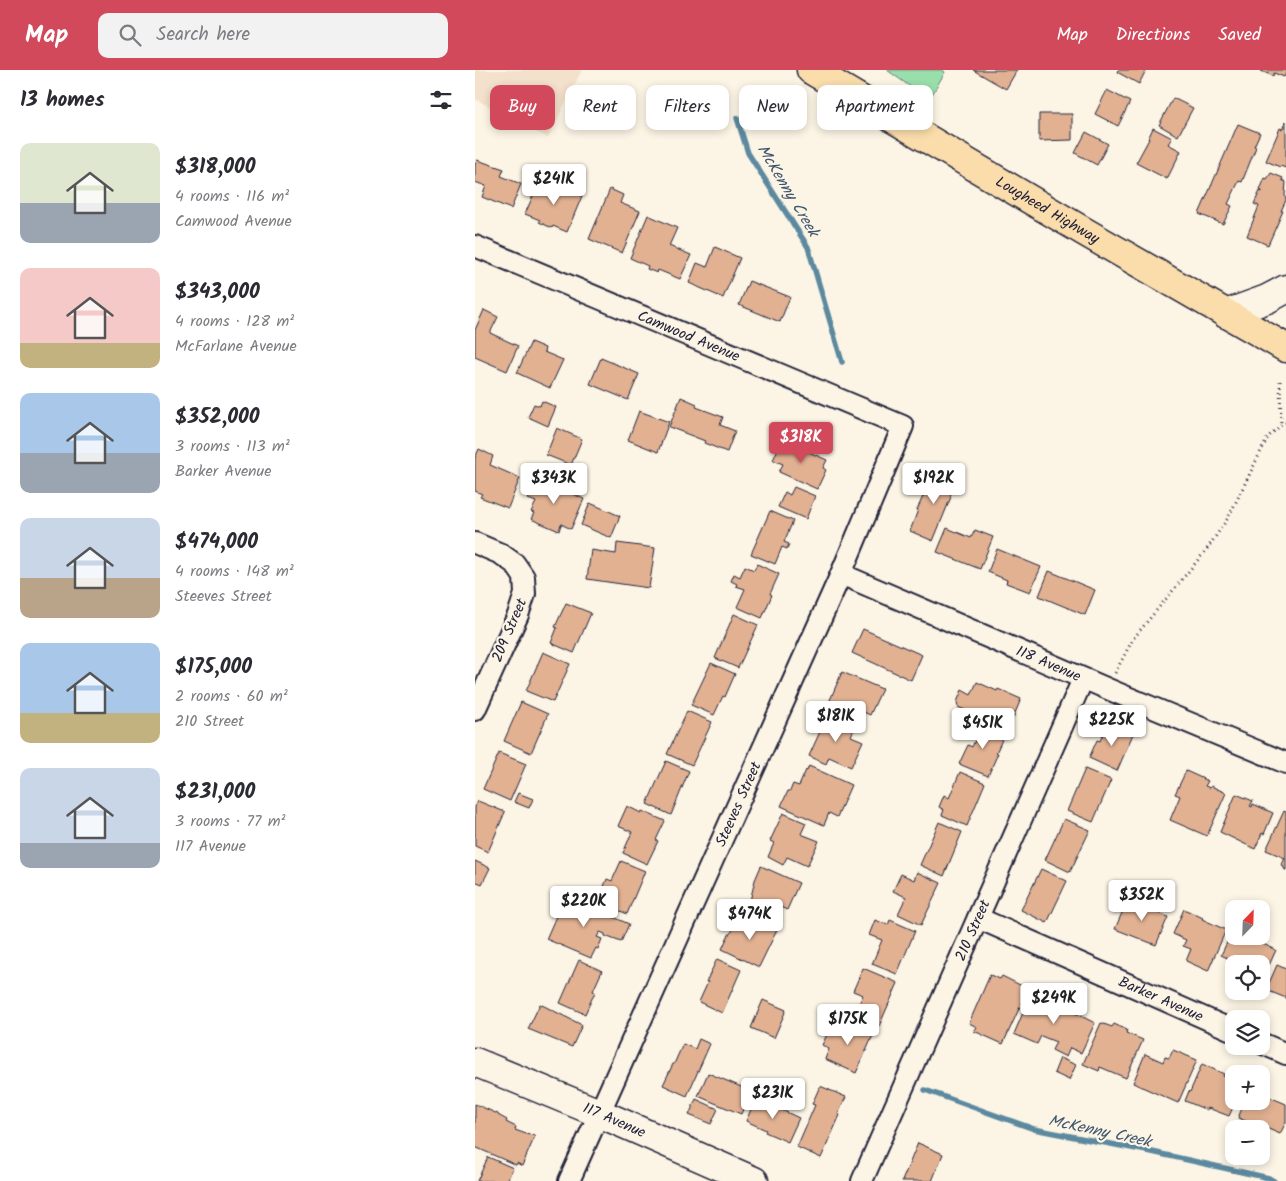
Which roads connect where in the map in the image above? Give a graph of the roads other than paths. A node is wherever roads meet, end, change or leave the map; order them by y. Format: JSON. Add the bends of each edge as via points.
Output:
{"nodes":[{"id":1,"x":811,"y":70,"type":"edge"},
{"id":2,"x":475,"y":246,"type":"edge"},
{"id":3,"x":1286,"y":289,"type":"edge"},
{"id":4,"x":1226,"y":314,"type":"junction"},
{"id":5,"x":1286,"y":348,"type":"edge"},
{"id":6,"x":903,"y":426,"type":"joint"},
{"id":7,"x":475,"y":543,"type":"edge"},
{"id":8,"x":841,"y":574,"type":"junction"},
{"id":9,"x":1083,"y":679,"type":"junction"},
{"id":10,"x":475,"y":710,"type":"edge"},
{"id":11,"x":1286,"y":763,"type":"edge"},
{"id":12,"x":978,"y":918,"type":"junction"},
{"id":13,"x":1225,"y":1027,"type":"edge"},
{"id":14,"x":1270,"y":1047,"type":"edge"},
{"id":15,"x":1286,"y":1054,"type":"edge"},
{"id":16,"x":475,"y":1062,"type":"edge"},
{"id":17,"x":599,"y":1113,"type":"junction"},
{"id":18,"x":569,"y":1181,"type":"edge"},
{"id":19,"x":754,"y":1181,"type":"edge"},
{"id":20,"x":862,"y":1181,"type":"edge"}],
"edges":[{"from":1,"to":4,"type":"highway","name":"Lougheed Highway"},
{"from":2,"to":6,"type":"street","name":"Camwood Avenue"},
{"from":3,"to":4,"type":"street"},
{"from":4,"to":5,"type":"highway","name":"Lougheed Highway"},
{"from":6,"to":8,"type":"street","name":"Steeves Street"},
{"from":7,"to":10,"type":"street","name":"209 Street","via":[[515,564],[524,577],[525,594]]},
{"from":8,"to":9,"type":"street","name":"118 Avenue"},
{"from":8,"to":17,"type":"street","name":"Steeves Street"},
{"from":9,"to":11,"type":"street","name":"118 Avenue"},
{"from":9,"to":12,"type":"street","name":"210 Street"},
{"from":12,"to":13,"type":"street","name":"Barker Avenue"},
{"from":12,"to":20,"type":"street","name":"210 Street"},
{"from":14,"to":15,"type":"street"},
{"from":16,"to":17,"type":"street","name":"117 Avenue"},
{"from":17,"to":18,"type":"street","name":"Steeves Street"},
{"from":17,"to":19,"type":"street","name":"117 Avenue"}]}
